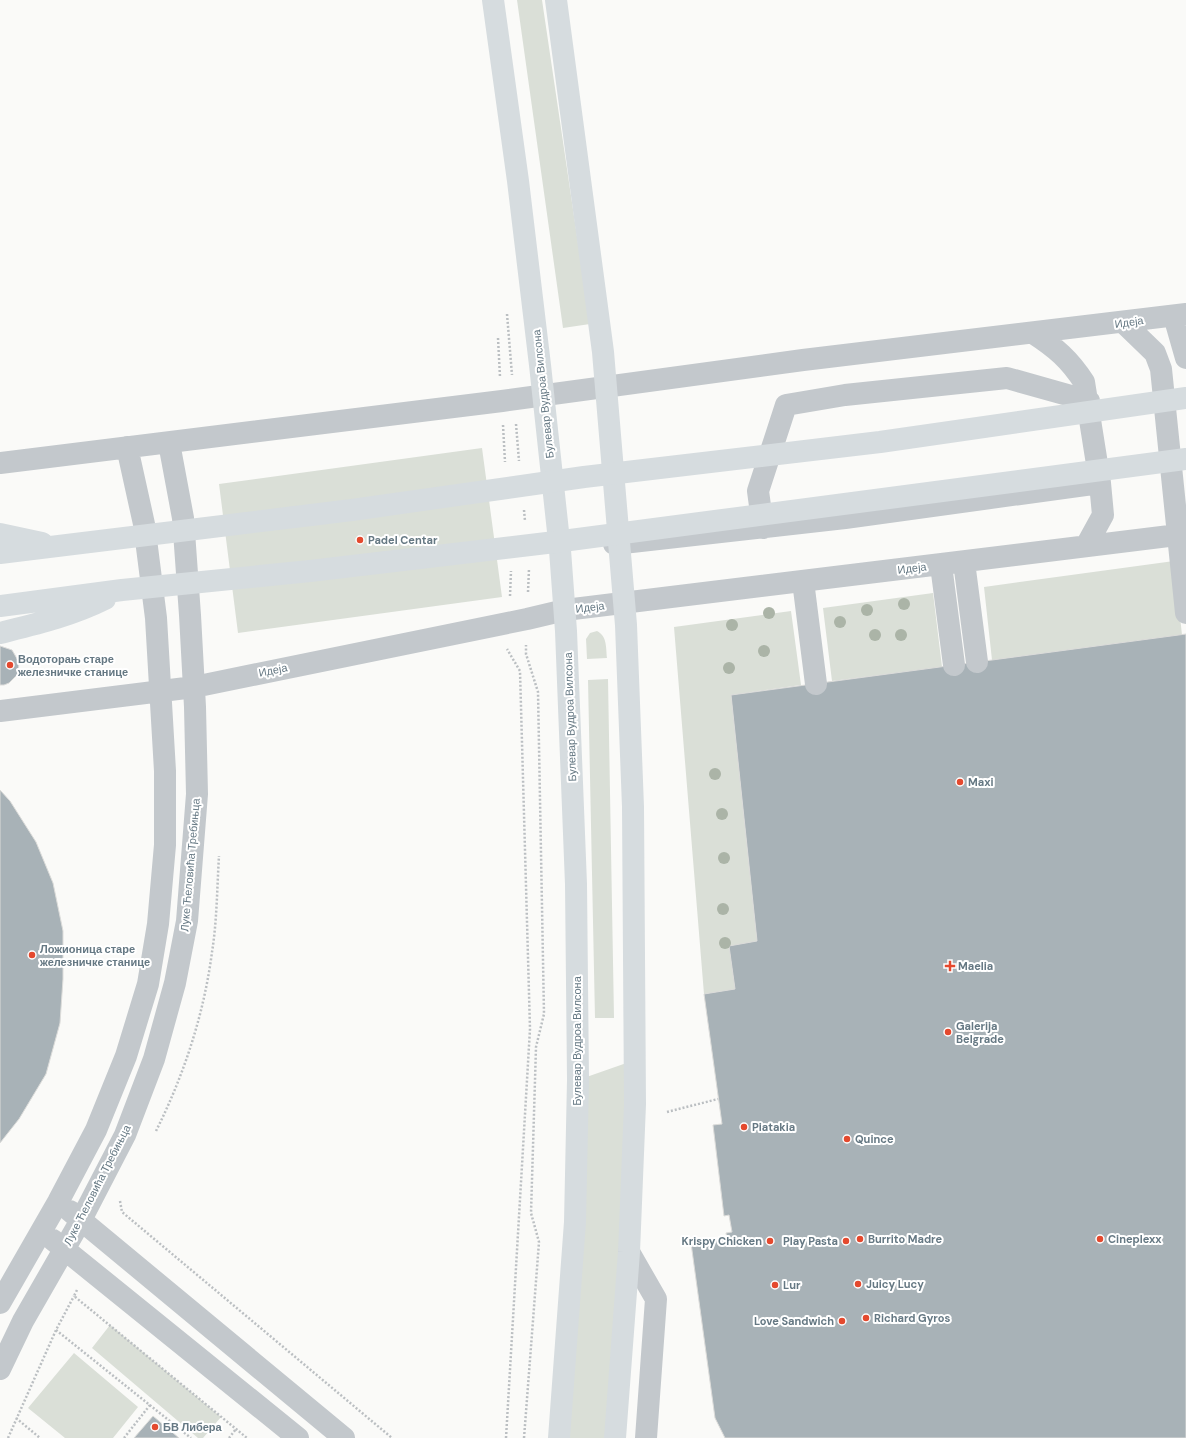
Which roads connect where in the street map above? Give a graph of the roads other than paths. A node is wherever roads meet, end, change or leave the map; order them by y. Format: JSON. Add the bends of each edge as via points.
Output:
{"nodes":[{"id":1,"x":493,"y":0,"type":"edge"},
{"id":2,"x":556,"y":0,"type":"edge"},
{"id":3,"x":1180,"y":315,"type":"edge"},
{"id":4,"x":1124,"y":323,"type":"junction"},
{"id":5,"x":1033,"y":333,"type":"junction"},
{"id":6,"x":1186,"y":358,"type":"edge"},
{"id":7,"x":607,"y":386,"type":"junction"},
{"id":8,"x":544,"y":395,"type":"junction"},
{"id":9,"x":1186,"y":398,"type":"edge"},
{"id":10,"x":1089,"y":402,"type":"junction"},
{"id":11,"x":169,"y":443,"type":"junction"},
{"id":12,"x":127,"y":447,"type":"junction"},
{"id":13,"x":1186,"y":459,"type":"edge"},
{"id":14,"x":0,"y":463,"type":"edge"},
{"id":15,"x":1100,"y":483,"type":"junction"},
{"id":16,"x":763,"y":528,"type":"junction"},
{"id":17,"x":0,"y":534,"type":"edge"},
{"id":18,"x":1181,"y":534,"type":"edge"},
{"id":19,"x":620,"y":544,"type":"junction"},
{"id":20,"x":54,"y":546,"type":"junction"},
{"id":21,"x":1086,"y":546,"type":"junction"},
{"id":22,"x":560,"y":550,"type":"junction"},
{"id":23,"x":0,"y":553,"type":"edge"},
{"id":24,"x":964,"y":562,"type":"junction"},
{"id":25,"x":940,"y":565,"type":"junction"},
{"id":26,"x":803,"y":581,"type":"junction"},
{"id":27,"x":122,"y":590,"type":"junction"},
{"id":28,"x":624,"y":602,"type":"junction"},
{"id":29,"x":0,"y":606,"type":"edge"},
{"id":30,"x":565,"y":610,"type":"junction"},
{"id":31,"x":1186,"y":613,"type":"edge"},
{"id":32,"x":0,"y":634,"type":"edge"},
{"id":33,"x":976,"y":662,"type":"dead end"},
{"id":34,"x":954,"y":665,"type":"dead end"},
{"id":35,"x":816,"y":684,"type":"dead end"},
{"id":36,"x":194,"y":687,"type":"junction"},
{"id":37,"x":160,"y":691,"type":"junction"},
{"id":38,"x":0,"y":711,"type":"edge"},
{"id":39,"x":58,"y":1202,"type":"junction"},
{"id":40,"x":81,"y":1220,"type":"junction"},
{"id":41,"x":41,"y":1230,"type":"junction"},
{"id":42,"x":65,"y":1248,"type":"junction"},
{"id":43,"x":629,"y":1252,"type":"junction"},
{"id":44,"x":0,"y":1302,"type":"edge"},
{"id":45,"x":0,"y":1369,"type":"edge"},
{"id":46,"x":298,"y":1438,"type":"edge"},
{"id":47,"x":344,"y":1438,"type":"edge"},
{"id":48,"x":558,"y":1438,"type":"edge"},
{"id":49,"x":615,"y":1438,"type":"edge"},
{"id":50,"x":646,"y":1438,"type":"edge"}],
"edges":[{"from":1,"to":8,"type":"main road","name":"Булевар Вудроа Вилсона"},
{"from":2,"to":7,"type":"main road"},
{"from":3,"to":4,"type":"street","name":"Идеја"},
{"from":3,"to":6,"type":"street"},
{"from":4,"to":5,"type":"street","name":"Идеја"},
{"from":4,"to":18,"type":"street","via":[[1155,353],[1161,369]]},
{"from":5,"to":7,"type":"street","name":"Идеја"},
{"from":5,"to":10,"type":"street","via":[[1058,349],[1075,369],[1084,382]]},
{"from":7,"to":8,"type":"street","name":"Идеја"},
{"from":7,"to":19,"type":"main road"},
{"from":8,"to":11,"type":"street","name":"Идеја"},
{"from":8,"to":22,"type":"main road","name":"Булевар Вудроа Вилсона"},
{"from":9,"to":20,"type":"main road","via":[[880,442],[600,475],[352,510]]},
{"from":10,"to":15,"type":"street"},
{"from":10,"to":16,"type":"street","via":[[1007,378],[786,405],[758,491]]},
{"from":11,"to":12,"type":"street","name":"Идеја"},
{"from":11,"to":36,"type":"street","name":"Луке Ћеловића Требињца","via":[[182,518]]},
{"from":12,"to":14,"type":"street","name":"Идеја"},
{"from":12,"to":37,"type":"street","via":[[144,524],[156,618]]},
{"from":13,"to":27,"type":"main road","via":[[556,542]]},
{"from":15,"to":16,"type":"street"},
{"from":15,"to":21,"type":"street","via":[[1103,515]]},
{"from":16,"to":19,"type":"street"},
{"from":17,"to":20,"type":"main road"},
{"from":18,"to":21,"type":"street","name":"Идеја"},
{"from":18,"to":31,"type":"street"},
{"from":19,"to":22,"type":"street"},
{"from":19,"to":28,"type":"main road"},
{"from":20,"to":23,"type":"main road"},
{"from":21,"to":24,"type":"street","name":"Идеја"},
{"from":22,"to":30,"type":"main road","name":"Булевар Вудроа Вилсона"},
{"from":24,"to":25,"type":"street","name":"Идеја"},
{"from":24,"to":33,"type":"street"},
{"from":25,"to":26,"type":"street","name":"Идеја"},
{"from":25,"to":34,"type":"street"},
{"from":26,"to":28,"type":"street","name":"Идеја"},
{"from":26,"to":35,"type":"street"},
{"from":27,"to":29,"type":"main road"},
{"from":27,"to":32,"type":"main road","via":[[90,607],[51,621]]},
{"from":28,"to":30,"type":"street","name":"Идеја"},
{"from":28,"to":43,"type":"main road","via":[[634,807],[635,1104]]},
{"from":30,"to":36,"type":"street","name":"Идеја"},
{"from":30,"to":48,"type":"main road","name":"Булевар Вудроа Вилсона","via":[[576,884],[578,1080],[575,1222]]},
{"from":36,"to":37,"type":"street","name":"Идеја"},
{"from":36,"to":40,"type":"street","name":"Луке Ћеловића Требињца","via":[[197,794],[187,921],[175,983],[154,1059],[125,1134]]},
{"from":37,"to":38,"type":"street","name":"Идеја"},
{"from":37,"to":39,"type":"street","via":[[165,771],[165,845],[158,924],[148,984],[126,1056],[96,1130]]},
{"from":39,"to":40,"type":"street"},
{"from":39,"to":41,"type":"street"},
{"from":40,"to":42,"type":"street","name":"Луке Ћеловића Требињца"},
{"from":40,"to":47,"type":"street"},
{"from":41,"to":42,"type":"street"},
{"from":41,"to":44,"type":"street"},
{"from":42,"to":45,"type":"street","name":"Луке Ћеловића Требињца","via":[[23,1321]]},
{"from":42,"to":46,"type":"street"},
{"from":43,"to":49,"type":"main road"},
{"from":43,"to":50,"type":"street","via":[[656,1299]]}]}
